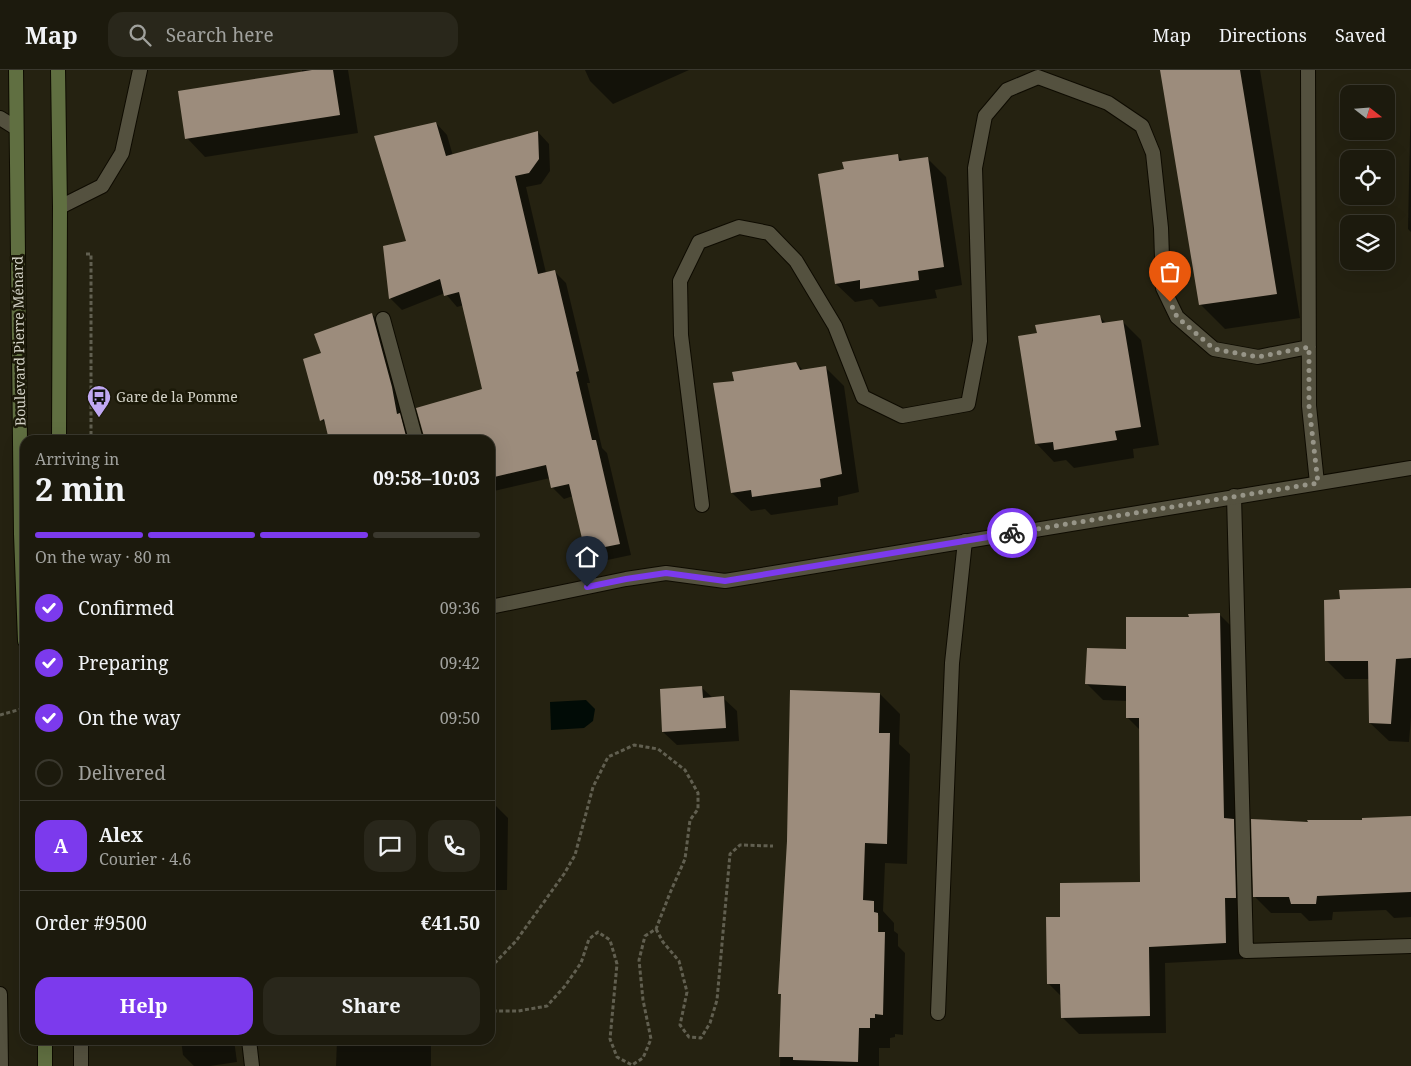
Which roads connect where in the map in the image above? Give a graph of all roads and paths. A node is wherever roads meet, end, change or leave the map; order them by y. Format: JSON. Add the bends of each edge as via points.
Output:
{"nodes":[{"id":1,"x":16,"y":70,"type":"edge"},
{"id":2,"x":58,"y":70,"type":"edge"},
{"id":3,"x":140,"y":70,"type":"edge"},
{"id":4,"x":1308,"y":70,"type":"edge"},
{"id":5,"x":0,"y":118,"type":"edge"},
{"id":6,"x":16,"y":128,"type":"junction"},
{"id":7,"x":60,"y":207,"type":"junction"},
{"id":8,"x":383,"y":319,"type":"dead end"},
{"id":9,"x":1309,"y":347,"type":"junction"},
{"id":10,"x":59,"y":435,"type":"edge"},
{"id":11,"x":415,"y":435,"type":"edge"},
{"id":12,"x":20,"y":453,"type":"edge"},
{"id":13,"x":1411,"y":468,"type":"edge"},
{"id":14,"x":1318,"y":483,"type":"junction"},
{"id":15,"x":1234,"y":496,"type":"junction"},
{"id":16,"x":702,"y":505,"type":"dead end"},
{"id":17,"x":965,"y":541,"type":"junction"},
{"id":18,"x":495,"y":606,"type":"edge"},
{"id":19,"x":20,"y":709,"type":"edge"},
{"id":20,"x":0,"y":715,"type":"edge"},
{"id":21,"x":773,"y":846,"type":"dead end"},
{"id":22,"x":656,"y":929,"type":"junction"},
{"id":23,"x":1411,"y":946,"type":"edge"},
{"id":24,"x":495,"y":963,"type":"edge"},
{"id":25,"x":0,"y":994,"type":"edge"},
{"id":26,"x":495,"y":1011,"type":"edge"},
{"id":27,"x":938,"y":1013,"type":"dead end"},
{"id":28,"x":45,"y":1045,"type":"edge"},
{"id":29,"x":81,"y":1045,"type":"edge"},
{"id":30,"x":250,"y":1045,"type":"edge"},
{"id":31,"x":1,"y":1066,"type":"edge"},
{"id":32,"x":45,"y":1066,"type":"edge"},
{"id":33,"x":80,"y":1066,"type":"edge"},
{"id":34,"x":252,"y":1066,"type":"edge"}],
"edges":[{"from":1,"to":6,"type":"main road","name":"Boulevard Pierre Ménard"},
{"from":2,"to":7,"type":"main road"},
{"from":3,"to":7,"type":"street","via":[[122,153],[102,186]]},
{"from":4,"to":9,"type":"street"},
{"from":5,"to":6,"type":"street"},
{"from":6,"to":12,"type":"main road","name":"Boulevard Pierre Ménard"},
{"from":7,"to":10,"type":"main road"},
{"from":8,"to":11,"type":"street"},
{"from":9,"to":14,"type":"street","via":[[1309,406]]},
{"from":9,"to":16,"type":"street","via":[[1258,357],[1214,349],[1177,317],[1163,288],[1161,228],[1152,153],[1142,126],[1108,103],[1038,78],[1007,90],[985,116],[976,168],[980,341],[968,404],[902,416],[863,397],[835,326],[796,261],[769,233],[739,227],[699,242],[680,281],[681,335]]},
{"from":13,"to":14,"type":"street"},
{"from":14,"to":15,"type":"street"},
{"from":15,"to":17,"type":"street"},
{"from":15,"to":23,"type":"street","via":[[1246,951]]},
{"from":17,"to":18,"type":"street","via":[[725,581],[666,573]]},
{"from":17,"to":27,"type":"street","via":[[952,663]]},
{"from":19,"to":20,"type":"path"},
{"from":21,"to":22,"type":"path","via":[[740,845],[730,854],[717,1000],[701,1038],[690,1037],[680,1025],[687,992],[679,961]]},
{"from":22,"to":24,"type":"path","via":[[685,859],[690,820],[698,809],[698,793],[685,770],[658,749],[634,745],[608,757],[594,787],[575,855],[516,941]]},
{"from":22,"to":26,"type":"path","via":[[645,936],[639,960],[650,1039],[643,1058],[632,1065],[617,1058],[610,1040],[617,964],[610,940],[598,932],[588,939],[581,963],[547,1006]]},
{"from":25,"to":31,"type":"street"},
{"from":28,"to":32,"type":"main road"},
{"from":29,"to":33,"type":"street"},
{"from":30,"to":34,"type":"street"}]}
